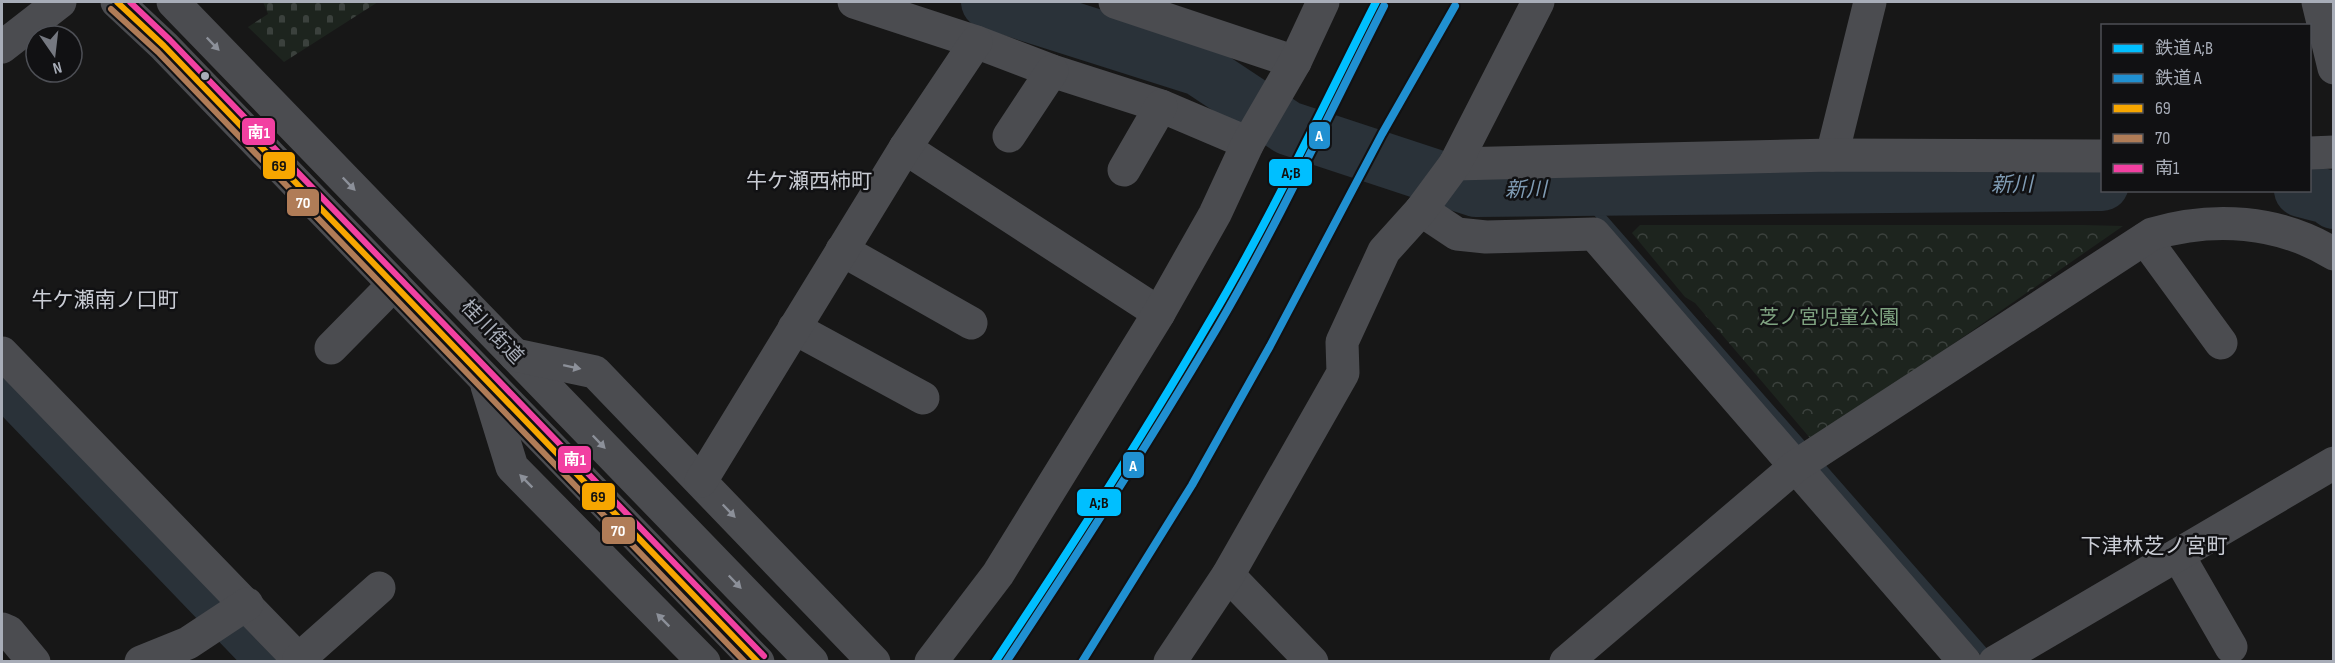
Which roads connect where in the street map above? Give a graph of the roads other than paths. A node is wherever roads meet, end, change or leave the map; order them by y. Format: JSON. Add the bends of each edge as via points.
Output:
{"nodes":[{"id":1,"x":60,"y":2,"type":"edge"},
{"id":2,"x":117,"y":2,"type":"edge"},
{"id":3,"x":173,"y":2,"type":"edge"},
{"id":4,"x":855,"y":2,"type":"edge"},
{"id":5,"x":1115,"y":2,"type":"edge"},
{"id":6,"x":1323,"y":2,"type":"edge"},
{"id":7,"x":1538,"y":2,"type":"edge"},
{"id":8,"x":1870,"y":2,"type":"edge"},
{"id":9,"x":2318,"y":2,"type":"edge"},
{"id":10,"x":976,"y":42,"type":"junction"},
{"id":11,"x":2,"y":47,"type":"edge"},
{"id":12,"x":1295,"y":62,"type":"junction"},
{"id":13,"x":2334,"y":68,"type":"edge"},
{"id":14,"x":1052,"y":71,"type":"junction"},
{"id":15,"x":1161,"y":106,"type":"junction"},
{"id":16,"x":1009,"y":136,"type":"dead end"},
{"id":17,"x":1248,"y":143,"type":"junction"},
{"id":18,"x":904,"y":148,"type":"junction"},
{"id":19,"x":2334,"y":152,"type":"edge"},
{"id":20,"x":2311,"y":153,"type":"edge"},
{"id":21,"x":1832,"y":155,"type":"junction"},
{"id":22,"x":2101,"y":156,"type":"edge"},
{"id":23,"x":1455,"y":164,"type":"junction"},
{"id":24,"x":1124,"y":170,"type":"dead end"},
{"id":25,"x":1421,"y":210,"type":"junction"},
{"id":26,"x":2145,"y":239,"type":"junction"},
{"id":27,"x":842,"y":250,"type":"junction"},
{"id":28,"x":2334,"y":254,"type":"edge"},
{"id":29,"x":394,"y":284,"type":"junction"},
{"id":30,"x":1159,"y":313,"type":"junction"},
{"id":31,"x":971,"y":323,"type":"dead end"},
{"id":32,"x":794,"y":328,"type":"junction"},
{"id":33,"x":2221,"y":344,"type":"dead end"},
{"id":34,"x":331,"y":348,"type":"dead end"},
{"id":35,"x":2,"y":353,"type":"edge"},
{"id":36,"x":515,"y":355,"type":"junction"},
{"id":37,"x":485,"y":379,"type":"junction"},
{"id":38,"x":923,"y":398,"type":"dead end"},
{"id":39,"x":2334,"y":463,"type":"edge"},
{"id":40,"x":1796,"y":466,"type":"junction"},
{"id":41,"x":701,"y":481,"type":"junction"},
{"id":42,"x":2178,"y":555,"type":"junction"},
{"id":43,"x":1228,"y":575,"type":"junction"},
{"id":44,"x":379,"y":588,"type":"dead end"},
{"id":45,"x":247,"y":604,"type":"junction"},
{"id":46,"x":2,"y":629,"type":"edge"},
{"id":47,"x":2231,"y":647,"type":"dead end"},
{"id":48,"x":300,"y":660,"type":"edge"},
{"id":49,"x":34,"y":662,"type":"edge"},
{"id":50,"x":141,"y":662,"type":"edge"},
{"id":51,"x":704,"y":662,"type":"edge"},
{"id":52,"x":758,"y":662,"type":"edge"},
{"id":53,"x":812,"y":662,"type":"edge"},
{"id":54,"x":874,"y":662,"type":"edge"},
{"id":55,"x":931,"y":662,"type":"edge"},
{"id":56,"x":1170,"y":662,"type":"edge"},
{"id":57,"x":1312,"y":662,"type":"edge"},
{"id":58,"x":1566,"y":662,"type":"edge"},
{"id":59,"x":1965,"y":662,"type":"edge"},
{"id":60,"x":1995,"y":662,"type":"edge"}],
"edges":[{"from":1,"to":11,"type":"street"},
{"from":2,"to":29,"type":"street","name":"桂川街道"},
{"from":3,"to":36,"type":"street","name":"桂川街道","one_way":true},
{"from":4,"to":10,"type":"street"},
{"from":5,"to":12,"type":"street"},
{"from":6,"to":12,"type":"street"},
{"from":7,"to":23,"type":"street"},
{"from":8,"to":21,"type":"street"},
{"from":9,"to":13,"type":"street"},
{"from":10,"to":14,"type":"street"},
{"from":10,"to":18,"type":"street"},
{"from":12,"to":17,"type":"street"},
{"from":14,"to":15,"type":"street"},
{"from":14,"to":16,"type":"street"},
{"from":15,"to":17,"type":"street"},
{"from":15,"to":24,"type":"street"},
{"from":17,"to":30,"type":"street","via":[[1215,214]]},
{"from":18,"to":27,"type":"street"},
{"from":18,"to":30,"type":"street"},
{"from":19,"to":20,"type":"street"},
{"from":21,"to":22,"type":"street"},
{"from":21,"to":23,"type":"street"},
{"from":23,"to":25,"type":"street"},
{"from":25,"to":40,"type":"street","via":[[1457,234],[1594,234]]},
{"from":25,"to":43,"type":"street","via":[[1384,251],[1342,342],[1343,373]]},
{"from":26,"to":28,"type":"street","via":[[2181,225],[2255,224],[2318,244]]},
{"from":26,"to":33,"type":"street"},
{"from":26,"to":40,"type":"street"},
{"from":27,"to":31,"type":"street"},
{"from":27,"to":32,"type":"street"},
{"from":29,"to":34,"type":"street"},
{"from":29,"to":37,"type":"street","name":"桂川街道"},
{"from":30,"to":55,"type":"street","via":[[998,574]]},
{"from":32,"to":38,"type":"street"},
{"from":32,"to":41,"type":"street"},
{"from":35,"to":45,"type":"street"},
{"from":36,"to":41,"type":"street","one_way":true,"via":[[595,372]]},
{"from":36,"to":53,"type":"street","name":"桂川街道","one_way":true},
{"from":51,"to":37,"type":"street","one_way":true,"via":[[512,467]]},
{"from":37,"to":52,"type":"street","name":"桂川街道"},
{"from":39,"to":42,"type":"street"},
{"from":40,"to":58,"type":"street"},
{"from":40,"to":59,"type":"street"},
{"from":41,"to":54,"type":"street","one_way":true},
{"from":42,"to":47,"type":"street"},
{"from":42,"to":60,"type":"street"},
{"from":43,"to":56,"type":"street"},
{"from":43,"to":57,"type":"street"},
{"from":44,"to":48,"type":"street"},
{"from":45,"to":48,"type":"street"},
{"from":45,"to":50,"type":"street","via":[[188,644]]},
{"from":46,"to":49,"type":"street"}]}
